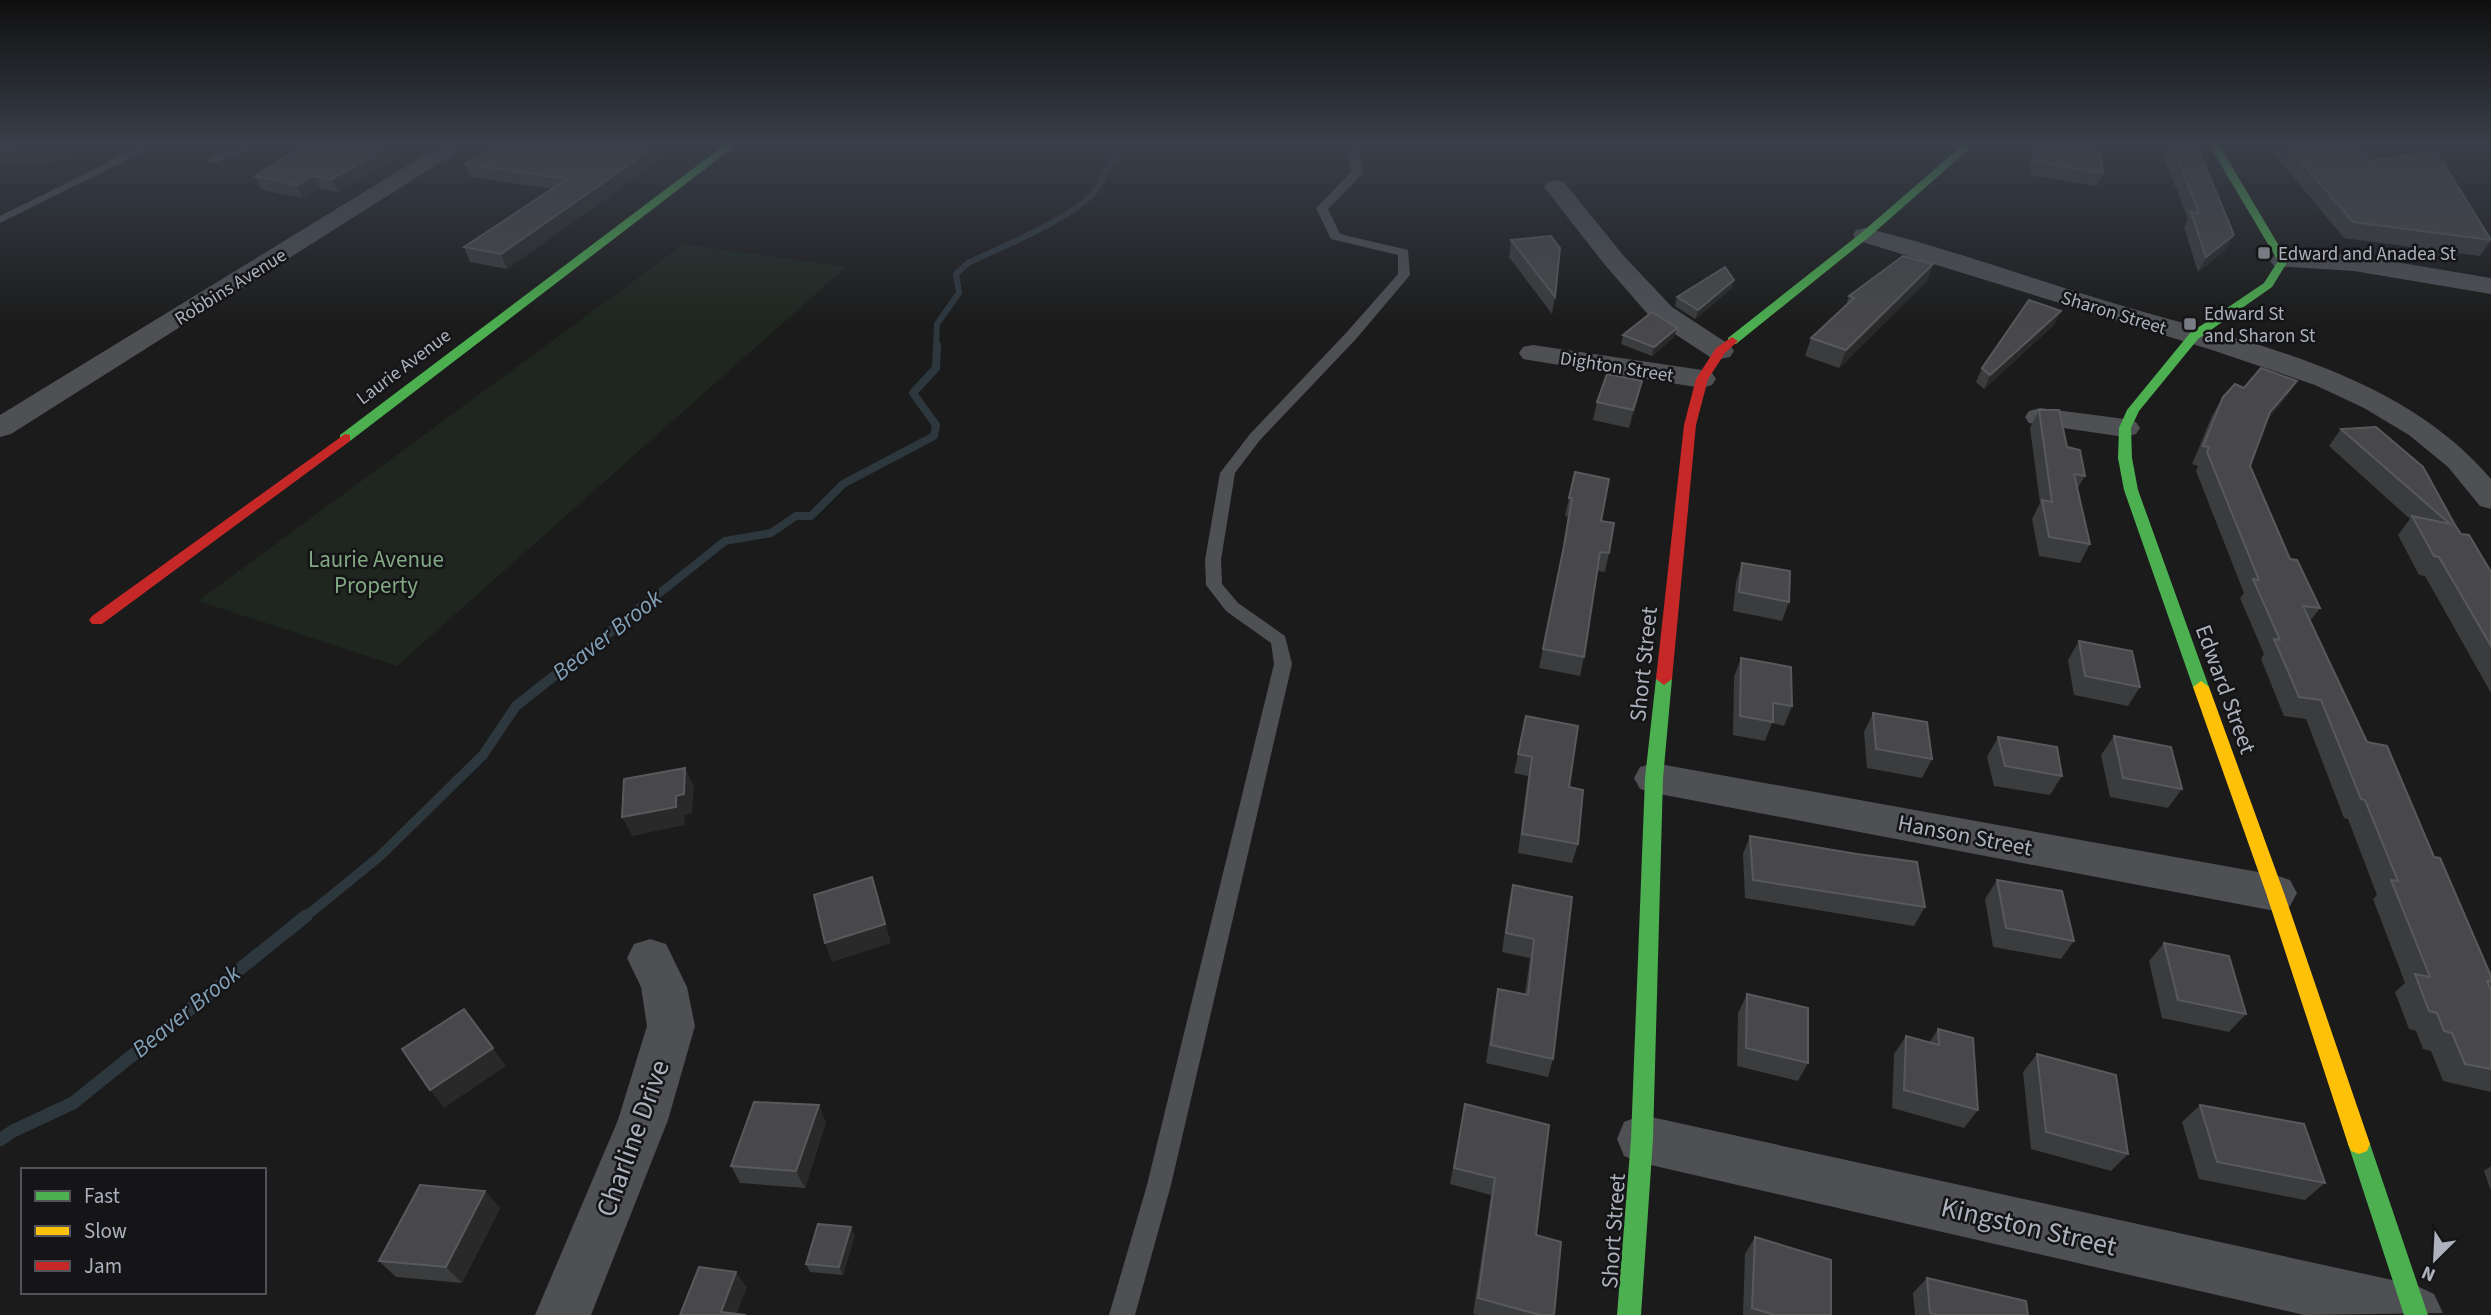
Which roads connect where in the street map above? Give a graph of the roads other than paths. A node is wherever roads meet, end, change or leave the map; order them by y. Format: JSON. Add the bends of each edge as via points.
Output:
{"nodes":[{"id":1,"x":32,"y":204,"type":"edge"},
{"id":2,"x":361,"y":204,"type":"edge"},
{"id":3,"x":653,"y":204,"type":"edge"},
{"id":4,"x":1326,"y":204,"type":"edge"},
{"id":5,"x":1570,"y":204,"type":"edge"},
{"id":6,"x":1900,"y":204,"type":"edge"},
{"id":7,"x":2249,"y":204,"type":"edge"},
{"id":8,"x":0,"y":220,"type":"edge"},
{"id":9,"x":1865,"y":235,"type":"junction"},
{"id":10,"x":2283,"y":261,"type":"junction"},
{"id":11,"x":2491,"y":286,"type":"edge"},
{"id":12,"x":2194,"y":336,"type":"junction"},
{"id":13,"x":1720,"y":351,"type":"junction"},
{"id":14,"x":1533,"y":353,"type":"dead end"},
{"id":15,"x":1702,"y":379,"type":"junction"},
{"id":16,"x":2040,"y":417,"type":"edge"},
{"id":17,"x":0,"y":428,"type":"edge"},
{"id":18,"x":2125,"y":428,"type":"junction"},
{"id":19,"x":2491,"y":499,"type":"edge"},
{"id":20,"x":97,"y":620,"type":"dead end"},
{"id":21,"x":1654,"y":778,"type":"junction"},
{"id":22,"x":2275,"y":893,"type":"junction"},
{"id":23,"x":650,"y":958,"type":"dead end"},
{"id":24,"x":1642,"y":1139,"type":"junction"},
{"id":25,"x":2415,"y":1314,"type":"edge"},
{"id":26,"x":563,"y":1315,"type":"edge"},
{"id":27,"x":1122,"y":1315,"type":"edge"},
{"id":28,"x":1629,"y":1315,"type":"edge"}],
"edges":[{"from":1,"to":8,"type":"lane"},
{"from":2,"to":17,"type":"street","name":"Robbins Avenue"},
{"from":3,"to":20,"type":"street","name":"Laurie Avenue"},
{"from":4,"to":27,"type":"lane","via":[[1322,208],[1335,236],[1404,253],[1404,275],[1255,437],[1228,473],[1213,560],[1214,585],[1232,607],[1279,640],[1283,664],[1158,1185]]},
{"from":5,"to":13,"type":"street","via":[[1662,313]]},
{"from":6,"to":9,"type":"street","name":"Short Street"},
{"from":7,"to":10,"type":"street"},
{"from":9,"to":12,"type":"street","name":"Sharon Street"},
{"from":9,"to":13,"type":"street","name":"Short Street"},
{"from":10,"to":11,"type":"street","via":[[2354,262]]},
{"from":10,"to":12,"type":"street","via":[[2268,285]]},
{"from":12,"to":18,"type":"street","via":[[2133,410]]},
{"from":12,"to":19,"type":"street","name":"Sharon Street","via":[[2336,384],[2410,421],[2445,447]]},
{"from":13,"to":15,"type":"street","name":"Short Street"},
{"from":14,"to":15,"type":"street","name":"Dighton Street"},
{"from":15,"to":21,"type":"street","name":"Short Street","via":[[1690,425]]},
{"from":16,"to":18,"type":"street"},
{"from":18,"to":22,"type":"street","name":"Edward Street","via":[[2131,490]]},
{"from":21,"to":22,"type":"street","name":"Hanson Street"},
{"from":21,"to":24,"type":"street","name":"Short Street"},
{"from":22,"to":25,"type":"street","name":"Edward Street"},
{"from":23,"to":26,"type":"street","name":"Charline Drive","via":[[664,987],[671,1026],[643,1120]]},
{"from":24,"to":25,"type":"street","name":"Kingston Street"},
{"from":24,"to":28,"type":"street","name":"Short Street"}]}
